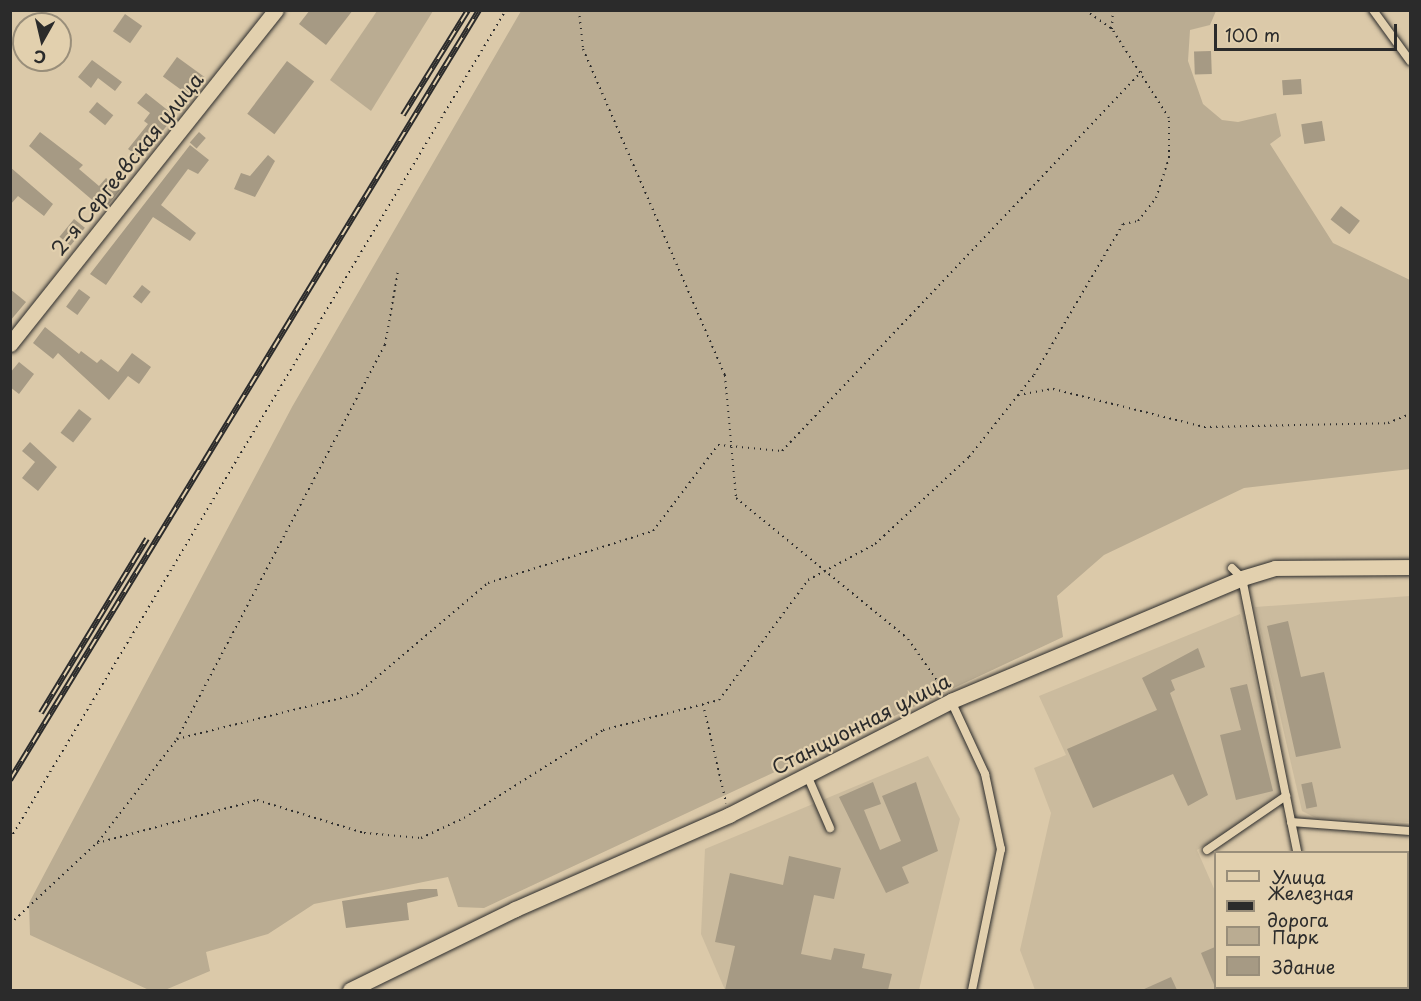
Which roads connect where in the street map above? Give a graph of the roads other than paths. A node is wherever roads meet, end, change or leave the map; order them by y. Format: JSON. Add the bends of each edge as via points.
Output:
{"nodes":[{"id":1,"x":276,"y":10,"type":"edge"},
{"id":2,"x":1373,"y":10,"type":"edge"},
{"id":3,"x":1410,"y":62,"type":"edge"},
{"id":4,"x":10,"y":344,"type":"edge"},
{"id":5,"x":1410,"y":567,"type":"edge"},
{"id":6,"x":1237,"y":573,"type":"junction"},
{"id":7,"x":951,"y":701,"type":"junction"},
{"id":8,"x":806,"y":774,"type":"junction"},
{"id":9,"x":1286,"y":796,"type":"junction"},
{"id":10,"x":1291,"y":822,"type":"junction"},
{"id":11,"x":830,"y":828,"type":"dead end"},
{"id":12,"x":1410,"y":831,"type":"edge"},
{"id":13,"x":1207,"y":850,"type":"dead end"},
{"id":14,"x":1297,"y":851,"type":"edge"},
{"id":15,"x":350,"y":990,"type":"edge"},
{"id":16,"x":972,"y":990,"type":"edge"}],
"edges":[{"from":1,"to":4,"type":"street","name":"2-я Сергеевская улица"},
{"from":2,"to":3,"type":"lane"},
{"from":5,"to":6,"type":"street","name":"Станционная улица","via":[[1275,568]]},
{"from":6,"to":7,"type":"street","name":"Станционная улица"},
{"from":6,"to":9,"type":"lane"},
{"from":7,"to":8,"type":"street","name":"Станционная улица"},
{"from":7,"to":16,"type":"lane","via":[[985,774],[1001,849]]},
{"from":8,"to":11,"type":"lane"},
{"from":8,"to":15,"type":"street","name":"Станционная улица","via":[[729,815]]},
{"from":9,"to":10,"type":"lane"},
{"from":9,"to":13,"type":"lane"},
{"from":10,"to":12,"type":"lane"},
{"from":10,"to":14,"type":"lane"}]}
